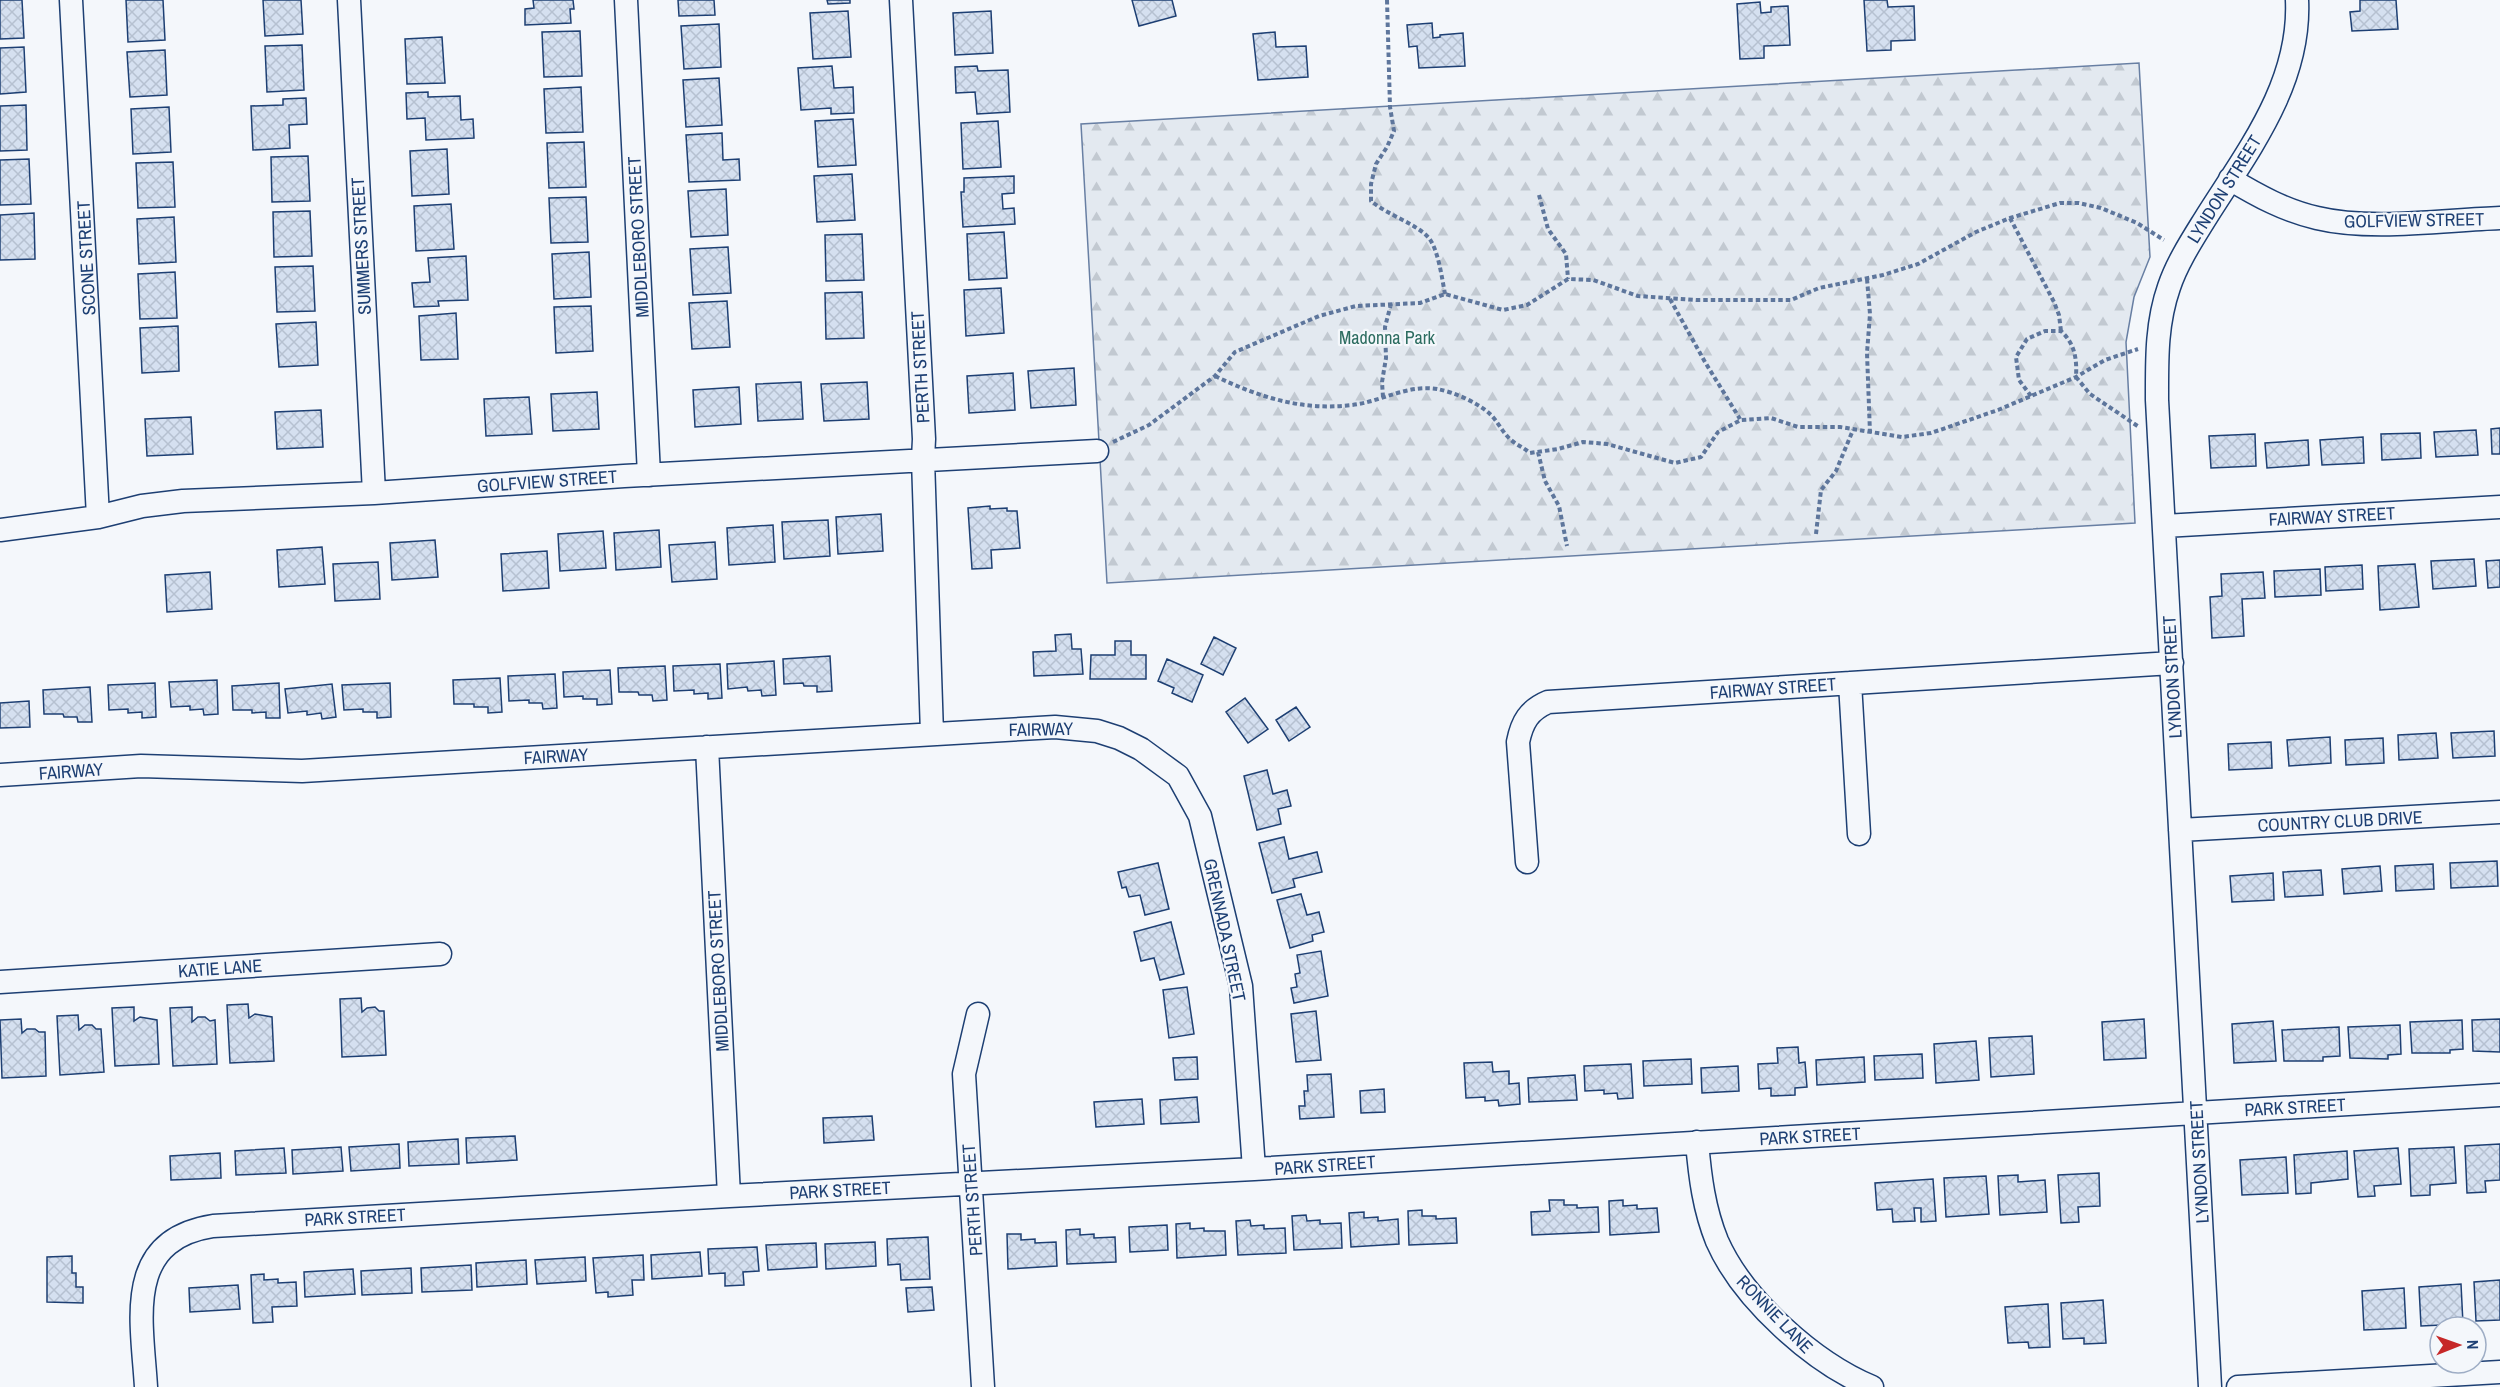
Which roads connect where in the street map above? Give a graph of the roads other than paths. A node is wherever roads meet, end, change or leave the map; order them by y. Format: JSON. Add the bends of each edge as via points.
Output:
{"nodes":[{"id":1,"x":71,"y":0,"type":"edge"},
{"id":2,"x":349,"y":0,"type":"edge"},
{"id":3,"x":626,"y":0,"type":"edge"},
{"id":4,"x":902,"y":0,"type":"edge"},
{"id":5,"x":2297,"y":0,"type":"edge"},
{"id":6,"x":2230,"y":179,"type":"junction"},
{"id":7,"x":2500,"y":218,"type":"edge"},
{"id":8,"x":1097,"y":451,"type":"road end"},
{"id":9,"x":923,"y":459,"type":"junction"},
{"id":10,"x":649,"y":474,"type":"junction"},
{"id":11,"x":374,"y":493,"type":"junction"},
{"id":12,"x":2500,"y":507,"type":"edge"},
{"id":13,"x":98,"y":517,"type":"junction"},
{"id":14,"x":2164,"y":526,"type":"junction"},
{"id":15,"x":0,"y":530,"type":"edge"},
{"id":16,"x":2172,"y":663,"type":"junction"},
{"id":17,"x":1850,"y":683,"type":"junction"},
{"id":18,"x":932,"y":734,"type":"junction"},
{"id":19,"x":1111,"y":735,"type":"joint"},
{"id":20,"x":707,"y":747,"type":"junction"},
{"id":21,"x":0,"y":775,"type":"edge"},
{"id":22,"x":2500,"y":812,"type":"edge"},
{"id":23,"x":2180,"y":830,"type":"junction"},
{"id":24,"x":1859,"y":834,"type":"dead end"},
{"id":25,"x":1527,"y":862,"type":"dead end"},
{"id":26,"x":440,"y":954,"type":"dead end"},
{"id":27,"x":0,"y":982,"type":"edge"},
{"id":28,"x":978,"y":1014,"type":"dead end"},
{"id":29,"x":2500,"y":1095,"type":"edge"},
{"id":30,"x":2196,"y":1113,"type":"junction"},
{"id":31,"x":1696,"y":1142,"type":"junction"},
{"id":32,"x":1254,"y":1170,"type":"junction"},
{"id":33,"x":971,"y":1184,"type":"junction"},
{"id":34,"x":729,"y":1196,"type":"junction"},
{"id":35,"x":2500,"y":1372,"type":"edge"},
{"id":36,"x":146,"y":1387,"type":"edge"},
{"id":37,"x":983,"y":1387,"type":"edge"},
{"id":38,"x":1872,"y":1387,"type":"edge"},
{"id":39,"x":2211,"y":1387,"type":"edge"},
{"id":40,"x":2238,"y":1387,"type":"edge"}],
"edges":[{"from":1,"to":13,"type":"street","name":"SCONE STREET"},
{"from":2,"to":11,"type":"street","name":"SUMMERS STREET"},
{"from":3,"to":10,"type":"street","name":"MIDDLEBORO STREET"},
{"from":4,"to":9,"type":"street","name":"PERTH STREET"},
{"from":5,"to":6,"type":"street","name":"LYNDON STREET","via":[[2292,55],[2280,92],[2268,119]]},
{"from":6,"to":7,"type":"street","name":"GOLFVIEW STREET","via":[[2290,210],[2329,220],[2379,224]]},
{"from":6,"to":14,"type":"street","name":"LYNDON STREET","via":[[2186,249],[2159,321],[2157,399]]},
{"from":8,"to":9,"type":"street","name":"GOLFVIEW STREET"},
{"from":9,"to":10,"type":"street","name":"GOLFVIEW STREET"},
{"from":9,"to":18,"type":"street","name":"PERTH STREET"},
{"from":10,"to":11,"type":"street","name":"GOLFVIEW STREET"},
{"from":11,"to":13,"type":"street","name":"GOLFVIEW STREET","via":[[183,501]]},
{"from":12,"to":14,"type":"street","name":"FAIRWAY STREET"},
{"from":13,"to":15,"type":"street","name":"GOLFVIEW STREET"},
{"from":14,"to":16,"type":"street","name":"LYNDON STREET"},
{"from":16,"to":17,"type":"street","name":"FAIRWAY STREET"},
{"from":16,"to":23,"type":"street","name":"LYNDON STREET"},
{"from":17,"to":24,"type":"street"},
{"from":17,"to":25,"type":"street","name":"FAIRWAY STREET","via":[[1548,702],[1539,706],[1525,718],[1518,742]]},
{"from":18,"to":19,"type":"street","name":"FAIRWAY","via":[[1079,727]]},
{"from":18,"to":20,"type":"street","name":"FAIRWAY"},
{"from":19,"to":32,"type":"street","name":"GRENNADA STREET","via":[[1141,749],[1178,776],[1200,816],[1241,986]]},
{"from":20,"to":21,"type":"street","name":"FAIRWAY","via":[[302,771],[141,766]]},
{"from":20,"to":34,"type":"street","name":"MIDDLEBORO STREET"},
{"from":22,"to":23,"type":"street","name":"COUNTRY CLUB DRIVE"},
{"from":23,"to":30,"type":"street","name":"LYNDON STREET"},
{"from":26,"to":27,"type":"street","name":"KATIE LANE"},
{"from":28,"to":33,"type":"street","name":"PERTH STREET","via":[[964,1074]]},
{"from":29,"to":30,"type":"street","name":"PARK STREET"},
{"from":30,"to":31,"type":"street","name":"PARK STREET"},
{"from":30,"to":39,"type":"street","name":"LYNDON STREET"},
{"from":31,"to":32,"type":"street","name":"PARK STREET"},
{"from":31,"to":38,"type":"street","name":"RONNIE LANE","via":[[1706,1208],[1732,1267],[1753,1296],[1800,1343],[1823,1362]]},
{"from":32,"to":33,"type":"street","name":"PARK STREET"},
{"from":33,"to":34,"type":"street","name":"PARK STREET"},
{"from":33,"to":37,"type":"street","name":"PERTH STREET"},
{"from":34,"to":36,"type":"street","name":"PARK STREET","via":[[196,1228],[158,1253],[147,1271],[142,1288]]},
{"from":35,"to":40,"type":"street"}]}
